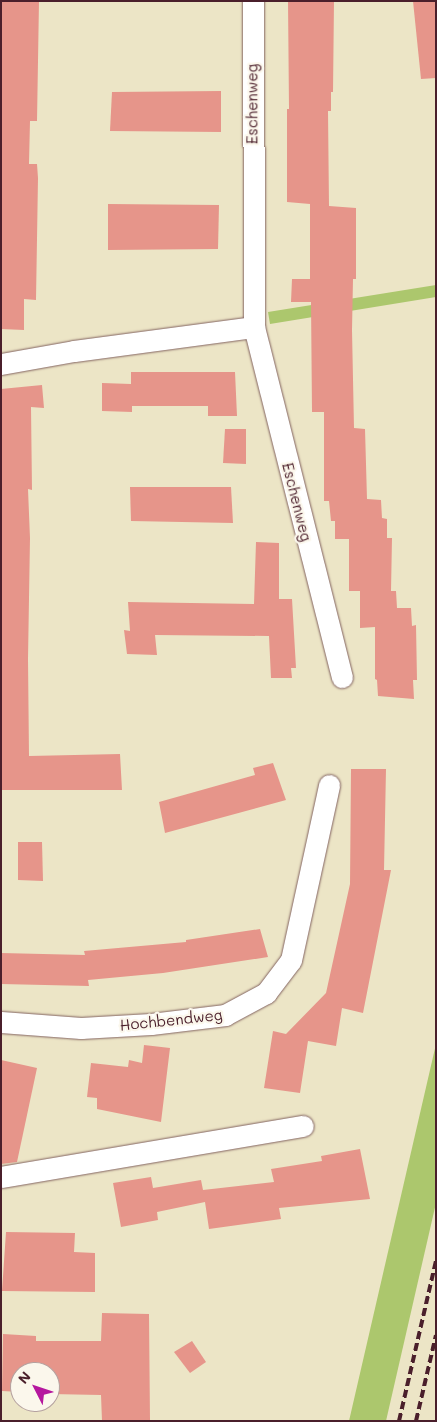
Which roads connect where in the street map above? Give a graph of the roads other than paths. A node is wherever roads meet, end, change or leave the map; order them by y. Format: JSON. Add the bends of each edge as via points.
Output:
{"nodes":[{"id":1,"x":253,"y":1,"type":"edge"},
{"id":2,"x":254,"y":327,"type":"junction"},
{"id":3,"x":1,"y":364,"type":"edge"},
{"id":4,"x":342,"y":677,"type":"dead end"},
{"id":5,"x":329,"y":785,"type":"dead end"},
{"id":6,"x":1,"y":1022,"type":"edge"},
{"id":7,"x":303,"y":1126,"type":"dead end"},
{"id":8,"x":1,"y":1177,"type":"edge"}],
"edges":[{"from":1,"to":2,"type":"street","name":"Eschenweg"},
{"from":2,"to":3,"type":"street","via":[[74,350]]},
{"from":2,"to":4,"type":"street","name":"Eschenweg"},
{"from":5,"to":6,"type":"street","name":"Hochbendweg","via":[[291,960],[266,993],[225,1016],[81,1028]]},
{"from":7,"to":8,"type":"street"}]}
